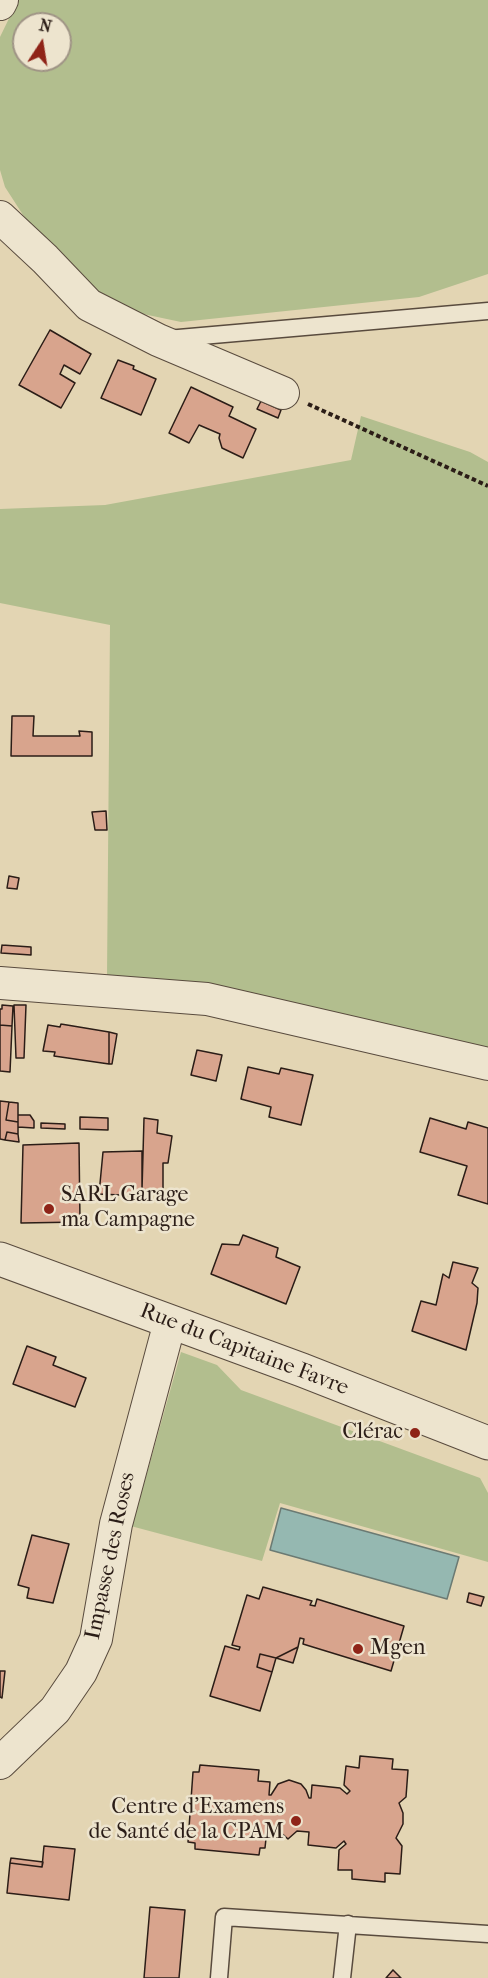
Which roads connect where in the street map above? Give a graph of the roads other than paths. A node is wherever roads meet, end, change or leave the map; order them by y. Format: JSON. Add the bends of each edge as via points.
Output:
{"nodes":[{"id":1,"x":0,"y":217,"type":"edge"},
{"id":2,"x":488,"y":311,"type":"edge"},
{"id":3,"x":158,"y":340,"type":"junction"},
{"id":4,"x":283,"y":393,"type":"road end"},
{"id":5,"x":0,"y":983,"type":"edge"},
{"id":6,"x":488,"y":1064,"type":"edge"},
{"id":7,"x":0,"y":1259,"type":"edge"},
{"id":8,"x":170,"y":1322,"type":"junction"},
{"id":9,"x":488,"y":1443,"type":"edge"},
{"id":10,"x":0,"y":1762,"type":"edge"},
{"id":11,"x":348,"y":1924,"type":"junction"},
{"id":12,"x":488,"y":1934,"type":"edge"},
{"id":13,"x":219,"y":1978,"type":"edge"},
{"id":14,"x":342,"y":1978,"type":"edge"}],
"edges":[{"from":1,"to":3,"type":"street","via":[[89,305]]},
{"from":2,"to":3,"type":"lane"},
{"from":3,"to":4,"type":"street"},
{"from":5,"to":6,"type":"street","via":[[207,999]]},
{"from":7,"to":8,"type":"street","name":"Rue du Capitaine Favre"},
{"from":8,"to":9,"type":"street","name":"Rue du Capitaine Favre"},
{"from":8,"to":10,"type":"street","name":"Impasse des Roses","via":[[116,1524],[96,1640],[81,1672],[55,1710]]},
{"from":11,"to":12,"type":"lane"},
{"from":11,"to":13,"type":"lane","via":[[224,1917]]},
{"from":11,"to":14,"type":"lane"}]}
